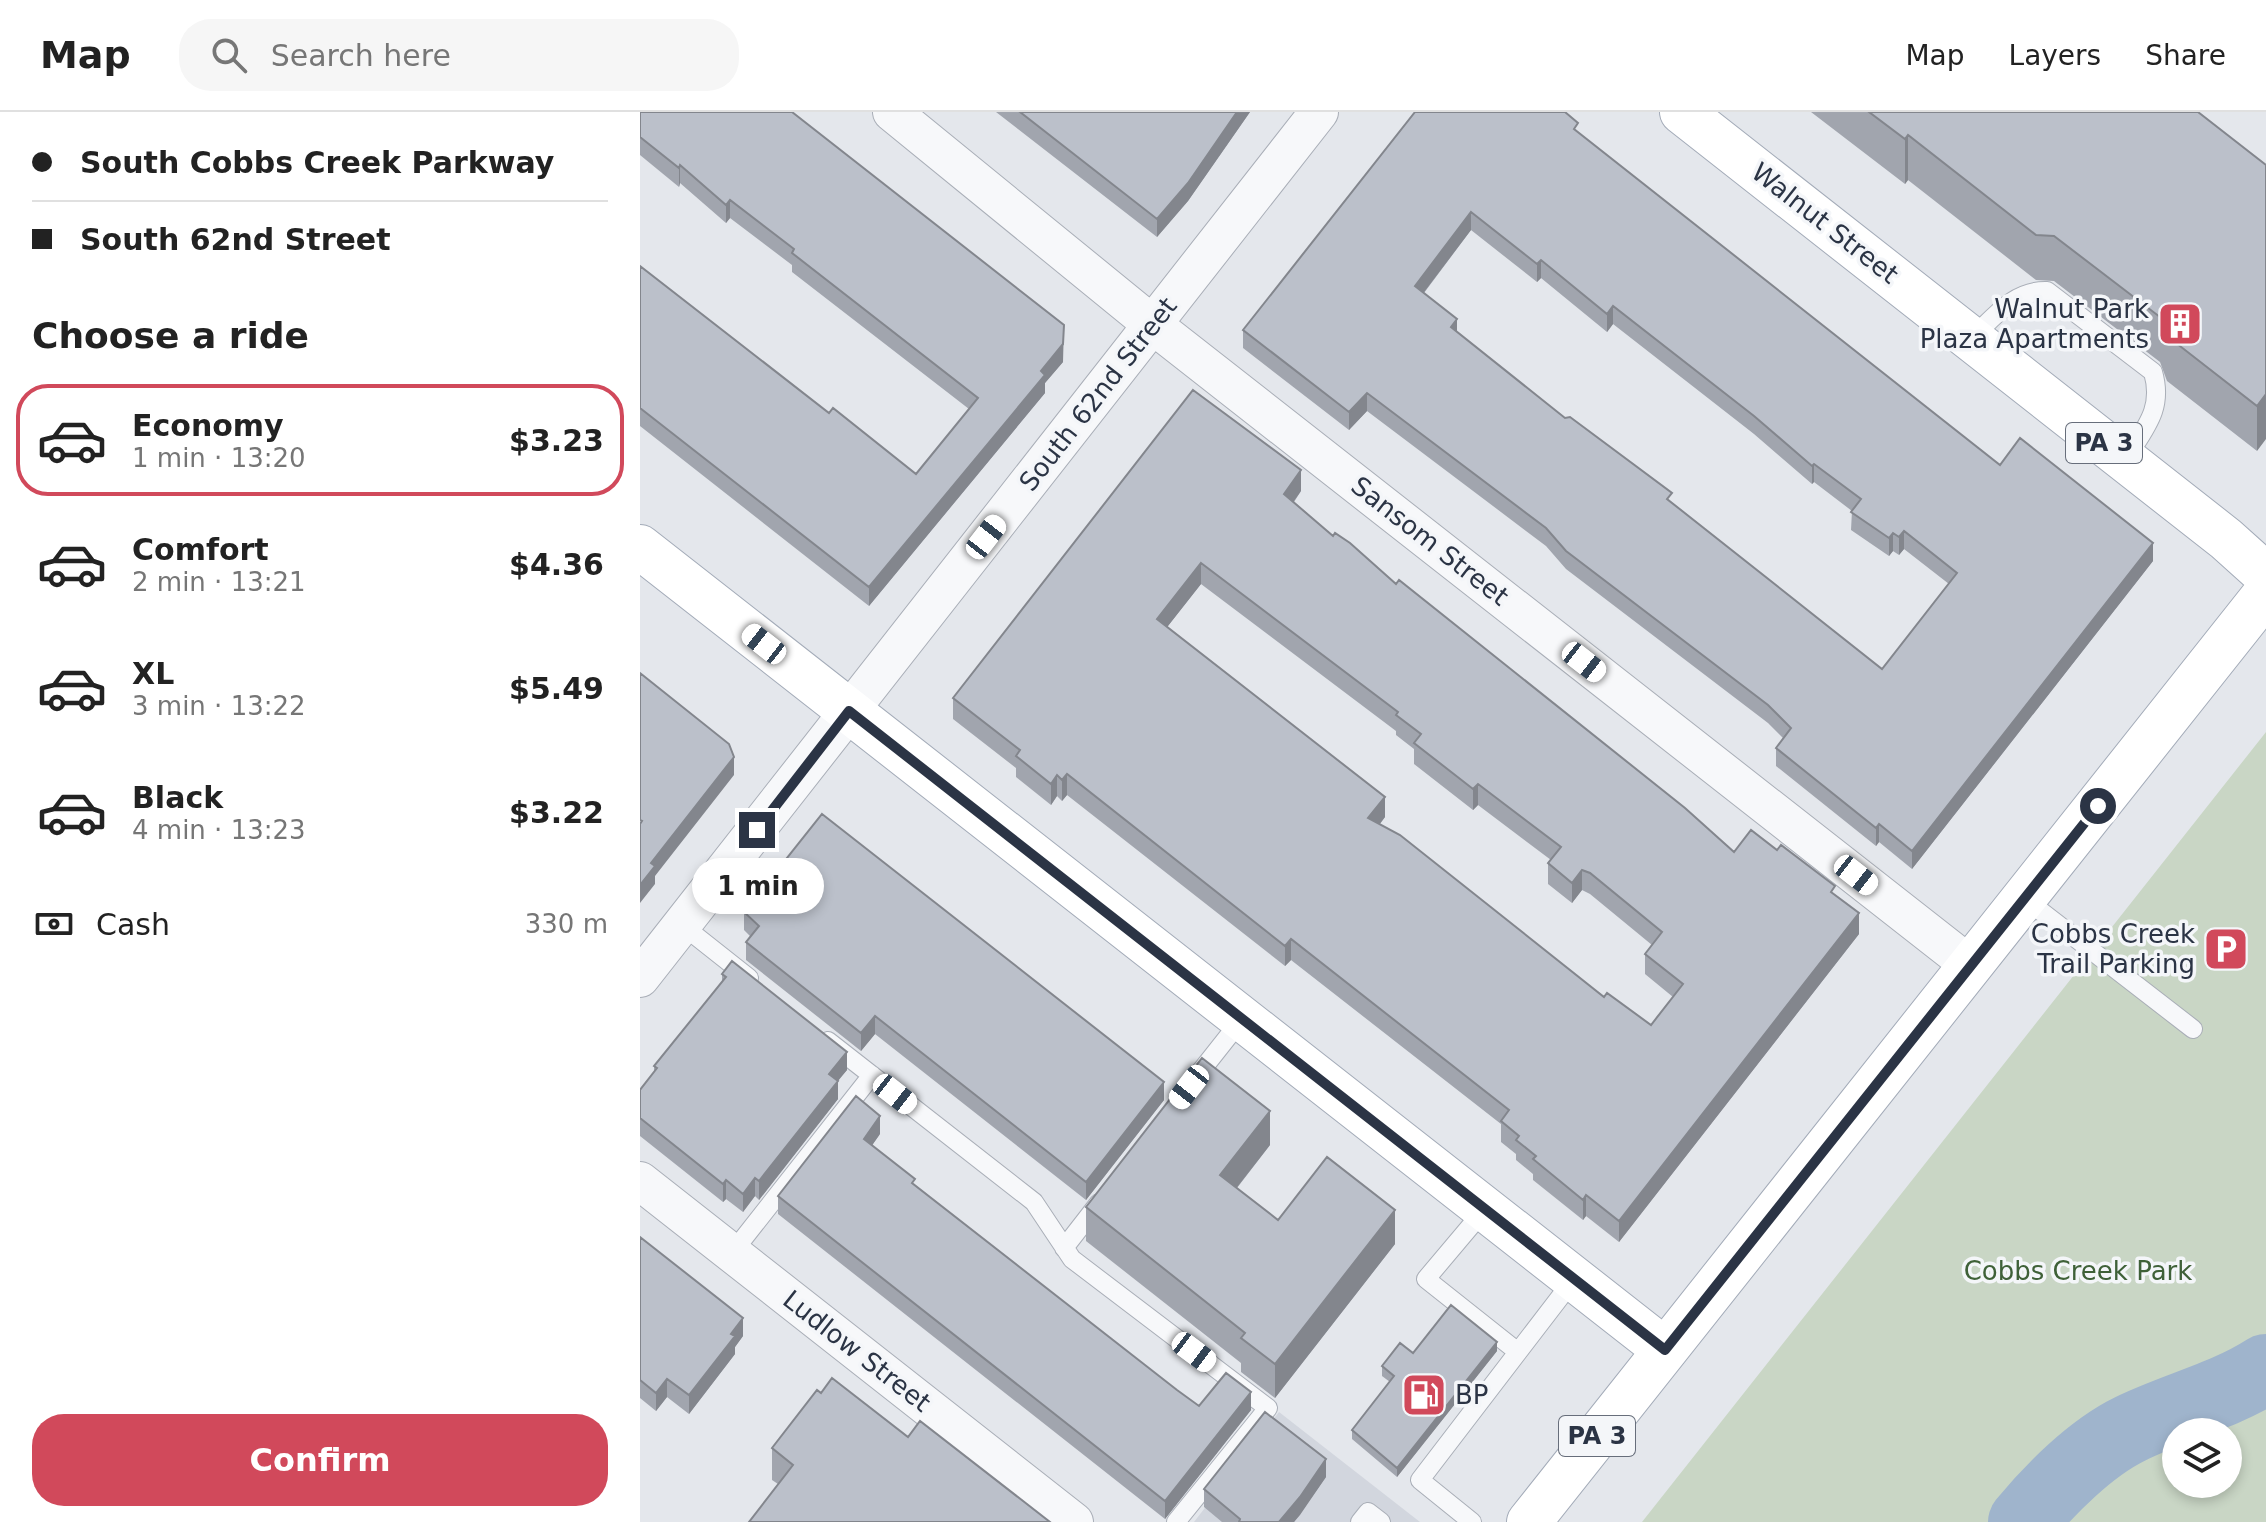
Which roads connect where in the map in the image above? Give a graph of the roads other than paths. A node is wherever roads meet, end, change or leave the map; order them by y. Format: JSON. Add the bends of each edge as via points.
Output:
{"nodes":[{"id":1,"x":892,"y":112,"type":"edge"},
{"id":2,"x":1319,"y":112,"type":"edge"},
{"id":3,"x":1682,"y":112,"type":"edge"},
{"id":4,"x":1153,"y":325,"type":"junction"},
{"id":5,"x":1972,"y":338,"type":"junction"},
{"id":6,"x":2125,"y":460,"type":"junction"},
{"id":7,"x":640,"y":547,"type":"edge"},
{"id":8,"x":2266,"y":575,"type":"edge"},
{"id":9,"x":2266,"y":593,"type":"edge"},
{"id":10,"x":849,"y":711,"type":"junction"},
{"id":11,"x":2025,"y":899,"type":"junction"},
{"id":12,"x":682,"y":925,"type":"junction"},
{"id":13,"x":1971,"y":966,"type":"junction"},
{"id":14,"x":640,"y":978,"type":"edge"},
{"id":15,"x":765,"y":991,"type":"edge"},
{"id":16,"x":1242,"y":1019,"type":"junction"},
{"id":17,"x":813,"y":1028,"type":"edge"},
{"id":18,"x":2193,"y":1029,"type":"dead end"},
{"id":19,"x":872,"y":1075,"type":"junction"},
{"id":20,"x":1179,"y":1100,"type":"edge"},
{"id":21,"x":640,"y":1181,"type":"edge"},
{"id":22,"x":1112,"y":1186,"type":"edge"},
{"id":23,"x":1485,"y":1209,"type":"junction"},
{"id":24,"x":1064,"y":1248,"type":"junction"},
{"id":25,"x":732,"y":1253,"type":"junction"},
{"id":26,"x":1574,"y":1279,"type":"junction"},
{"id":27,"x":1665,"y":1350,"type":"junction"},
{"id":28,"x":1518,"y":1352,"type":"junction"},
{"id":29,"x":1074,"y":1522,"type":"edge"},
{"id":30,"x":1176,"y":1522,"type":"edge"},
{"id":31,"x":1360,"y":1522,"type":"edge"},
{"id":32,"x":1381,"y":1522,"type":"edge"},
{"id":33,"x":1472,"y":1522,"type":"edge"},
{"id":34,"x":1529,"y":1522,"type":"edge"}],
"edges":[{"from":1,"to":4,"type":"street","name":"Sansom Street"},
{"from":2,"to":4,"type":"street","name":"South 62nd Street"},
{"from":3,"to":5,"type":"main road","name":"Walnut Street","number":"PA 3"},
{"from":4,"to":10,"type":"street","name":"South 62nd Street"},
{"from":4,"to":13,"type":"street","name":"Sansom Street"},
{"from":5,"to":6,"type":"main road","name":"Walnut Street","number":"PA 3"},
{"from":5,"to":6,"type":"lane","via":[[2012,300],[2030,290],[2047,291],[2153,372],[2159,392],[2155,411]]},
{"from":6,"to":8,"type":"main road","name":"Walnut Street","number":"PA 3"},
{"from":7,"to":10,"type":"main road"},
{"from":9,"to":11,"type":"main road","number":"PA 3"},
{"from":10,"to":12,"type":"street","name":"South 62nd Street"},
{"from":10,"to":16,"type":"main road"},
{"from":11,"to":13,"type":"main road","number":"PA 3"},
{"from":11,"to":18,"type":"lane"},
{"from":12,"to":14,"type":"street","name":"South 62nd Street"},
{"from":12,"to":15,"type":"lane"},
{"from":13,"to":27,"type":"main road","number":"PA 3"},
{"from":16,"to":20,"type":"lane"},
{"from":16,"to":23,"type":"main road"},
{"from":17,"to":19,"type":"lane"},
{"from":19,"to":24,"type":"lane","via":[[1034,1202]]},
{"from":19,"to":25,"type":"lane"},
{"from":21,"to":25,"type":"street","name":"Ludlow Street"},
{"from":22,"to":24,"type":"lane"},
{"from":23,"to":26,"type":"main road"},
{"from":23,"to":28,"type":"lane","via":[[1426,1279]]},
{"from":24,"to":30,"type":"lane","via":[[1268,1408]]},
{"from":25,"to":29,"type":"street","name":"Ludlow Street"},
{"from":26,"to":27,"type":"main road"},
{"from":26,"to":28,"type":"lane"},
{"from":27,"to":34,"type":"main road","number":"PA 3"},
{"from":28,"to":33,"type":"lane","via":[[1420,1480]]},
{"from":31,"to":32,"type":"lane","via":[[1368,1512]]}]}
